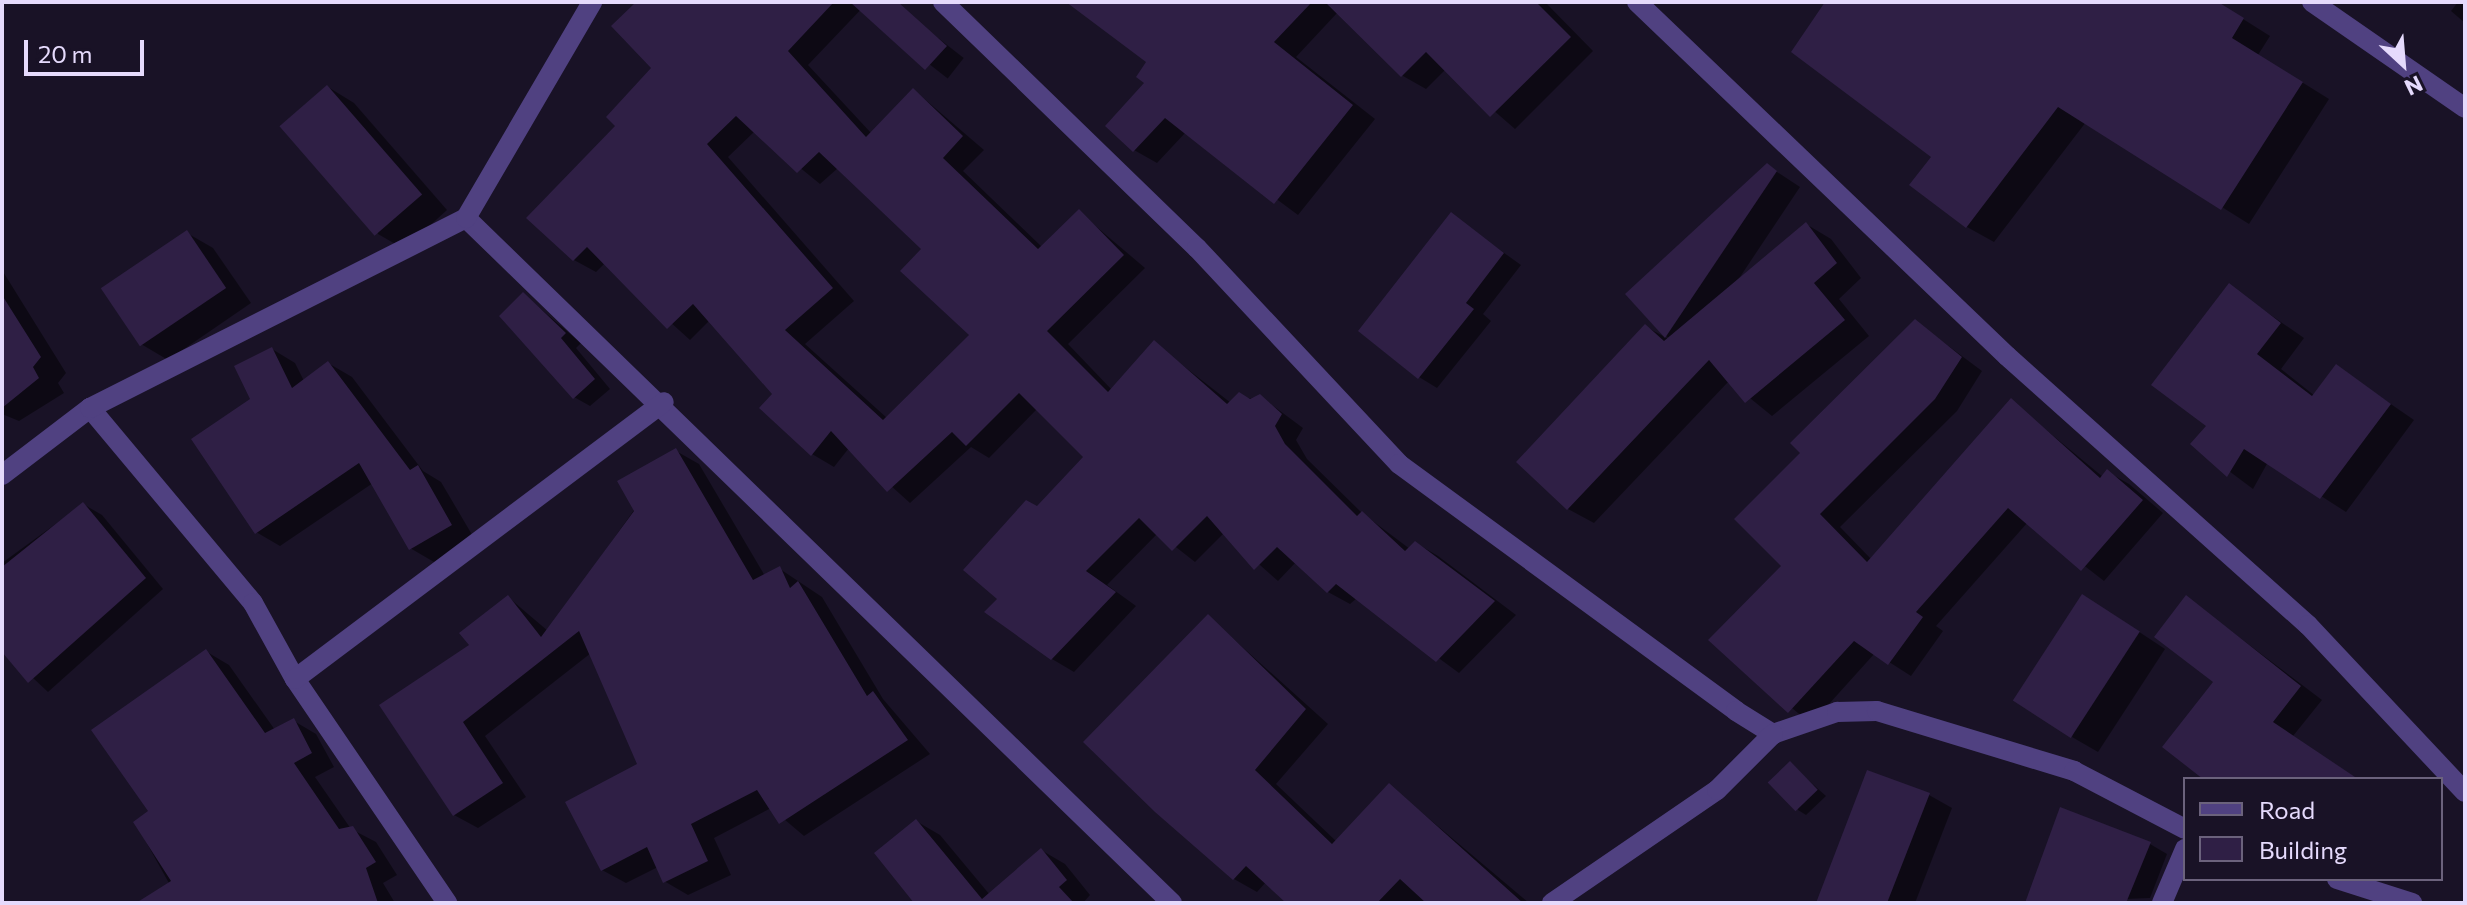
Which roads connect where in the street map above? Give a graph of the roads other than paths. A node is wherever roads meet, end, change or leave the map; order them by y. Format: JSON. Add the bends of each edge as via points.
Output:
{"nodes":[{"id":1,"x":592,"y":2,"type":"edge"},
{"id":2,"x":943,"y":2,"type":"edge"},
{"id":3,"x":1637,"y":2,"type":"edge"},
{"id":4,"x":2312,"y":2,"type":"edge"},
{"id":5,"x":2465,"y":108,"type":"edge"},
{"id":6,"x":466,"y":218,"type":"junction"},
{"id":7,"x":664,"y":402,"type":"junction"},
{"id":8,"x":90,"y":408,"type":"junction"},
{"id":9,"x":2,"y":475,"type":"edge"},
{"id":10,"x":295,"y":679,"type":"junction"},
{"id":11,"x":1773,"y":734,"type":"junction"},
{"id":12,"x":2465,"y":792,"type":"edge"},
{"id":13,"x":2183,"y":828,"type":"edge"},
{"id":14,"x":2183,"y":854,"type":"edge"},
{"id":15,"x":2343,"y":881,"type":"edge"},
{"id":16,"x":447,"y":903,"type":"edge"},
{"id":17,"x":1172,"y":903,"type":"edge"},
{"id":18,"x":1552,"y":903,"type":"edge"},
{"id":19,"x":2162,"y":903,"type":"edge"},
{"id":20,"x":2412,"y":903,"type":"edge"}],
"edges":[{"from":1,"to":6,"type":"street"},
{"from":2,"to":11,"type":"street","via":[[1197,248],[1399,464]]},
{"from":3,"to":12,"type":"street","via":[[2007,356],[2308,625]]},
{"from":4,"to":5,"type":"street"},
{"from":6,"to":7,"type":"street"},
{"from":6,"to":8,"type":"street"},
{"from":7,"to":10,"type":"street"},
{"from":7,"to":17,"type":"street"},
{"from":8,"to":9,"type":"street"},
{"from":8,"to":10,"type":"street","via":[[253,603]]},
{"from":10,"to":16,"type":"street"},
{"from":11,"to":13,"type":"street","via":[[1837,712],[1877,711],[2074,771]]},
{"from":11,"to":18,"type":"street","via":[[1717,790]]},
{"from":14,"to":19,"type":"street"},
{"from":15,"to":20,"type":"street"}]}
